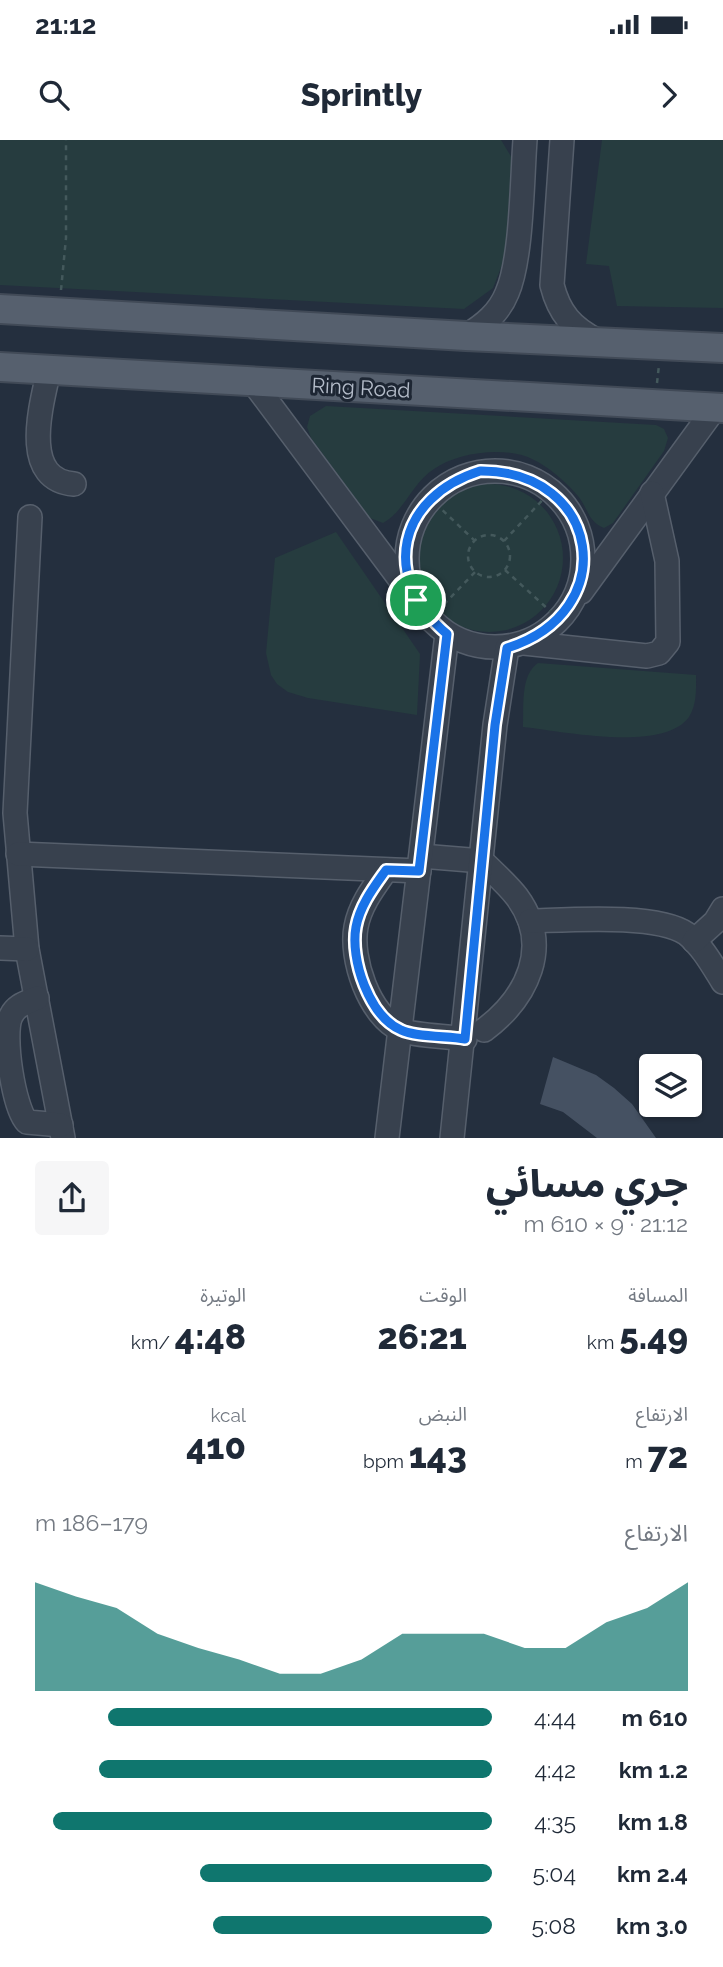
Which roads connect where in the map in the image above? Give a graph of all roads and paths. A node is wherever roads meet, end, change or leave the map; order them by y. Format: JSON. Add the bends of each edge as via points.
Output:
{"nodes":[{"id":1,"x":66,"y":140,"type":"edge"},
{"id":2,"x":525,"y":140,"type":"edge"},
{"id":3,"x":562,"y":140,"type":"edge"},
{"id":4,"x":514,"y":262,"type":"junction"},
{"id":5,"x":552,"y":266,"type":"junction"},
{"id":6,"x":0,"y":309,"type":"edge"},
{"id":7,"x":59,"y":313,"type":"junction"},
{"id":8,"x":466,"y":337,"type":"junction"},
{"id":9,"x":598,"y":341,"type":"junction"},
{"id":10,"x":661,"y":344,"type":"junction"},
{"id":11,"x":723,"y":348,"type":"edge"},
{"id":12,"x":0,"y":367,"type":"edge"},
{"id":13,"x":49,"y":370,"type":"junction"},
{"id":14,"x":253,"y":382,"type":"junction"},
{"id":15,"x":665,"y":386,"type":"dead end"},
{"id":16,"x":719,"y":408,"type":"edge"},
{"id":17,"x":74,"y":484,"type":"dead end"},
{"id":18,"x":551,"y":491,"type":"junction"},
{"id":19,"x":435,"y":493,"type":"junction"},
{"id":20,"x":652,"y":493,"type":"junction"},
{"id":21,"x":30,"y":517,"type":"dead end"},
{"id":22,"x":475,"y":541,"type":"junction"},
{"id":23,"x":504,"y":541,"type":"junction"},
{"id":24,"x":505,"y":570,"type":"junction"},
{"id":25,"x":475,"y":572,"type":"junction"},
{"id":26,"x":416,"y":600,"type":"junction"},
{"id":27,"x":564,"y":614,"type":"junction"},
{"id":28,"x":438,"y":626,"type":"junction"},
{"id":29,"x":515,"y":645,"type":"junction"},
{"id":30,"x":18,"y":854,"type":"junction"},
{"id":31,"x":482,"y":861,"type":"junction"},
{"id":32,"x":420,"y":864,"type":"junction"},
{"id":33,"x":386,"y":870,"type":"junction"},
{"id":34,"x":723,"y":909,"type":"edge"},
{"id":35,"x":530,"y":921,"type":"junction"},
{"id":36,"x":694,"y":941,"type":"junction"},
{"id":37,"x":0,"y":948,"type":"edge"},
{"id":38,"x":27,"y":949,"type":"junction"},
{"id":39,"x":723,"y":982,"type":"edge"},
{"id":40,"x":37,"y":998,"type":"junction"},
{"id":41,"x":401,"y":1030,"type":"junction"},
{"id":42,"x":474,"y":1034,"type":"junction"},
{"id":43,"x":62,"y":1131,"type":"edge"},
{"id":44,"x":387,"y":1138,"type":"edge"},
{"id":45,"x":452,"y":1138,"type":"edge"}],
"edges":[{"from":1,"to":7,"type":"path"},
{"from":2,"to":4,"type":"street"},
{"from":3,"to":5,"type":"street"},
{"from":4,"to":5,"type":"street","via":[[533,271]]},
{"from":4,"to":8,"type":"street","via":[[500,306]]},
{"from":5,"to":9,"type":"street","via":[[557,303],[581,332]]},
{"from":6,"to":7,"type":"main road"},
{"from":7,"to":8,"type":"main road"},
{"from":8,"to":9,"type":"main road"},
{"from":9,"to":10,"type":"main road"},
{"from":10,"to":11,"type":"main road"},
{"from":10,"to":15,"type":"path","via":[[657,386]]},
{"from":12,"to":13,"type":"main road","name":"Ring Road"},
{"from":13,"to":14,"type":"main road","name":"Ring Road"},
{"from":13,"to":17,"type":"street","via":[[40,422],[41,464],[54,479]]},
{"from":14,"to":16,"type":"main road","name":"Ring Road"},
{"from":14,"to":26,"type":"street"},
{"from":16,"to":20,"type":"street"},
{"from":18,"to":19,"type":"street","via":[[506,471],[480,471]]},
{"from":18,"to":23,"type":"path"},
{"from":18,"to":27,"type":"street","via":[[569,510],[580,533],[584,559],[580,585]]},
{"from":19,"to":22,"type":"path","via":[[437,505]]},
{"from":19,"to":26,"type":"street","via":[[420,511],[408,543],[408,578]]},
{"from":20,"to":27,"type":"street"},
{"from":20,"to":29,"type":"street","via":[[667,561],[668,642],[659,653],[647,656]]},
{"from":21,"to":30,"type":"street","via":[[15,813]]},
{"from":22,"to":23,"type":"path","via":[[492,535]]},
{"from":22,"to":25,"type":"path","via":[[467,556]]},
{"from":23,"to":24,"type":"path","via":[[510,554]]},
{"from":24,"to":25,"type":"path","via":[[491,578]]},
{"from":24,"to":27,"type":"path"},
{"from":25,"to":28,"type":"path"},
{"from":26,"to":28,"type":"street"},
{"from":27,"to":29,"type":"street","via":[[543,634]]},
{"from":28,"to":29,"type":"street","via":[[468,643]]},
{"from":28,"to":32,"type":"street"},
{"from":29,"to":31,"type":"street","via":[[495,725]]},
{"from":30,"to":33,"type":"street"},
{"from":30,"to":38,"type":"street"},
{"from":31,"to":32,"type":"street"},
{"from":31,"to":35,"type":"street","via":[[517,897]]},
{"from":31,"to":42,"type":"street"},
{"from":32,"to":33,"type":"street"},
{"from":32,"to":41,"type":"street"},
{"from":33,"to":41,"type":"street","via":[[367,897],[356,927],[356,957],[365,989],[383,1015]]},
{"from":34,"to":36,"type":"street"},
{"from":35,"to":36,"type":"street","via":[[643,922],[678,930]]},
{"from":35,"to":42,"type":"street","via":[[534,949],[519,996],[504,1015]]},
{"from":36,"to":39,"type":"street"},
{"from":37,"to":38,"type":"street"},
{"from":38,"to":40,"type":"street"},
{"from":40,"to":43,"type":"street"},
{"from":40,"to":43,"type":"street","via":[[16,1007],[9,1018],[7,1035],[17,1107],[27,1122]]},
{"from":41,"to":42,"type":"street"},
{"from":41,"to":44,"type":"street"},
{"from":42,"to":45,"type":"street"}]}
